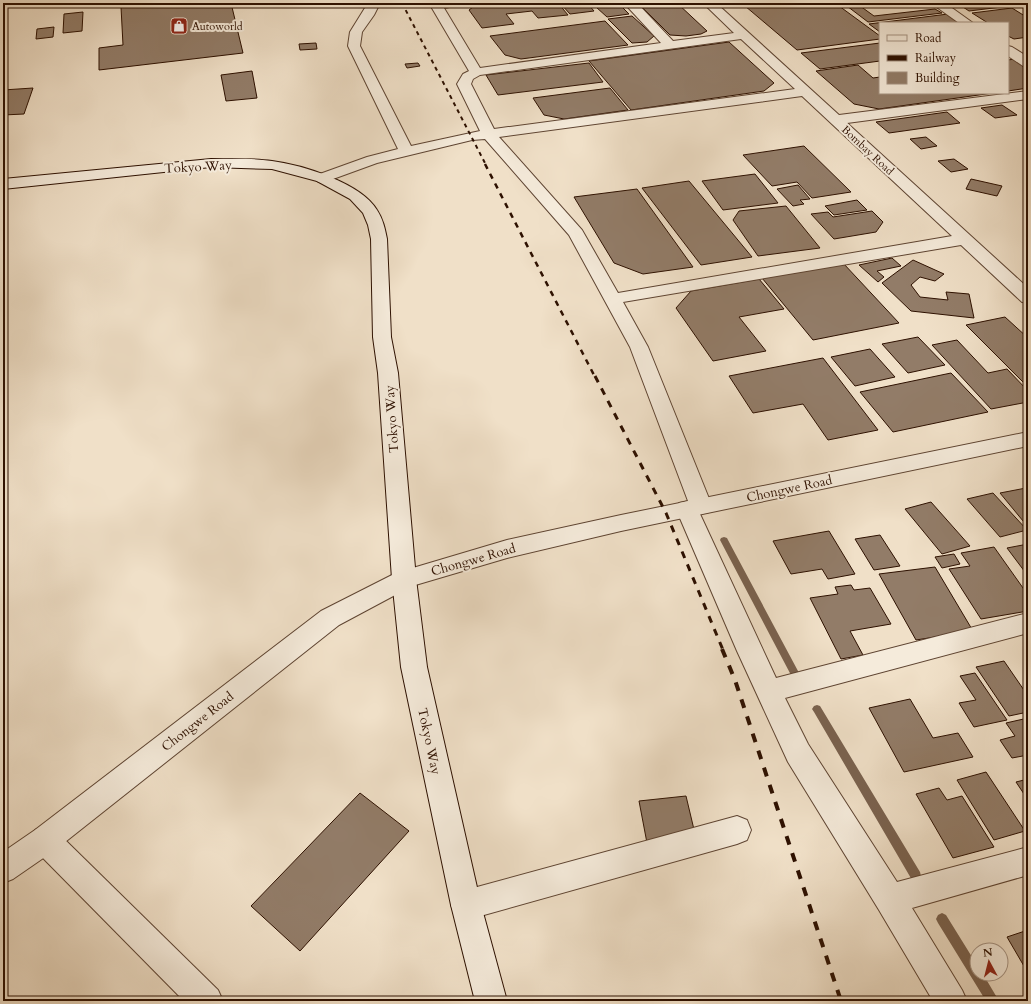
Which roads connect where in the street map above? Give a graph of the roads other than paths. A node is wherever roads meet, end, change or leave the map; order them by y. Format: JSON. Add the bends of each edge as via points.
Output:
{"nodes":[{"id":1,"x":374,"y":3,"type":"edge"},
{"id":2,"x":457,"y":3,"type":"edge"},
{"id":3,"x":630,"y":3,"type":"edge"},
{"id":4,"x":708,"y":3,"type":"edge"},
{"id":5,"x":937,"y":3,"type":"edge"},
{"id":6,"x":435,"y":4,"type":"edge"},
{"id":7,"x":966,"y":22,"type":"edge"},
{"id":8,"x":743,"y":35,"type":"junction"},
{"id":9,"x":670,"y":45,"type":"junction"},
{"id":10,"x":1009,"y":51,"type":"edge"},
{"id":11,"x":1028,"y":63,"type":"edge"},
{"id":12,"x":476,"y":72,"type":"junction"},
{"id":13,"x":805,"y":92,"type":"junction"},
{"id":14,"x":1028,"y":95,"type":"edge"},
{"id":15,"x":836,"y":120,"type":"junction"},
{"id":16,"x":489,"y":134,"type":"junction"},
{"id":17,"x":406,"y":151,"type":"junction"},
{"id":18,"x":322,"y":178,"type":"junction"},
{"id":19,"x":3,"y":184,"type":"edge"},
{"id":20,"x":964,"y":239,"type":"junction"},
{"id":21,"x":1028,"y":298,"type":"edge"},
{"id":22,"x":612,"y":299,"type":"junction"},
{"id":23,"x":1028,"y":439,"type":"edge"},
{"id":24,"x":694,"y":508,"type":"junction"},
{"id":25,"x":404,"y":579,"type":"junction"},
{"id":26,"x":1028,"y":623,"type":"edge"},
{"id":27,"x":769,"y":691,"type":"junction"},
{"id":28,"x":737,"y":830,"type":"dead end"},
{"id":29,"x":45,"y":840,"type":"junction"},
{"id":30,"x":1028,"y":860,"type":"edge"},
{"id":31,"x":3,"y":869,"type":"edge"},
{"id":32,"x":890,"y":899,"type":"junction"},
{"id":33,"x":466,"y":905,"type":"junction"},
{"id":34,"x":488,"y":999,"type":"edge"},
{"id":35,"x":207,"y":1001,"type":"edge"},
{"id":36,"x":951,"y":1001,"type":"edge"}],
"edges":[{"from":1,"to":17,"type":"street","via":[[356,32],[354,46]]},
{"from":2,"to":6,"type":"street"},
{"from":3,"to":9,"type":"street"},
{"from":4,"to":8,"type":"street","name":"Bombay Road"},
{"from":5,"to":7,"type":"street"},
{"from":6,"to":12,"type":"street"},
{"from":8,"to":9,"type":"street"},
{"from":8,"to":13,"type":"street","name":"Bombay Road"},
{"from":9,"to":12,"type":"street"},
{"from":10,"to":11,"type":"street"},
{"from":12,"to":16,"type":"street","via":[[468,77],[464,84]]},
{"from":13,"to":15,"type":"street","name":"Bombay Road"},
{"from":13,"to":16,"type":"street"},
{"from":14,"to":15,"type":"street"},
{"from":15,"to":20,"type":"street","name":"Bombay Road"},
{"from":16,"to":17,"type":"street"},
{"from":16,"to":22,"type":"street","via":[[576,234]]},
{"from":17,"to":18,"type":"street"},
{"from":18,"to":19,"type":"street","name":"Tokyo Way","via":[[272,165],[211,163]]},
{"from":18,"to":25,"type":"street","name":"Tokyo Way","via":[[356,196],[370,211],[379,239],[382,337],[388,373]]},
{"from":20,"to":21,"type":"street","name":"Bombay Road"},
{"from":20,"to":22,"type":"street"},
{"from":22,"to":24,"type":"street","via":[[639,347]]},
{"from":23,"to":24,"type":"street","name":"Chongwe Road"},
{"from":24,"to":25,"type":"street","name":"Chongwe Road","via":[[507,549]]},
{"from":24,"to":27,"type":"street"},
{"from":25,"to":29,"type":"street","name":"Chongwe Road","via":[[330,618]]},
{"from":25,"to":33,"type":"street","name":"Tokyo Way","via":[[414,666]]},
{"from":26,"to":27,"type":"street"},
{"from":27,"to":32,"type":"street","via":[[798,753]]},
{"from":28,"to":33,"type":"street"},
{"from":29,"to":31,"type":"street","name":"Chongwe Road"},
{"from":29,"to":35,"type":"street"},
{"from":30,"to":32,"type":"street"},
{"from":32,"to":36,"type":"street"},
{"from":33,"to":34,"type":"street","name":"Tokyo Way"}]}
